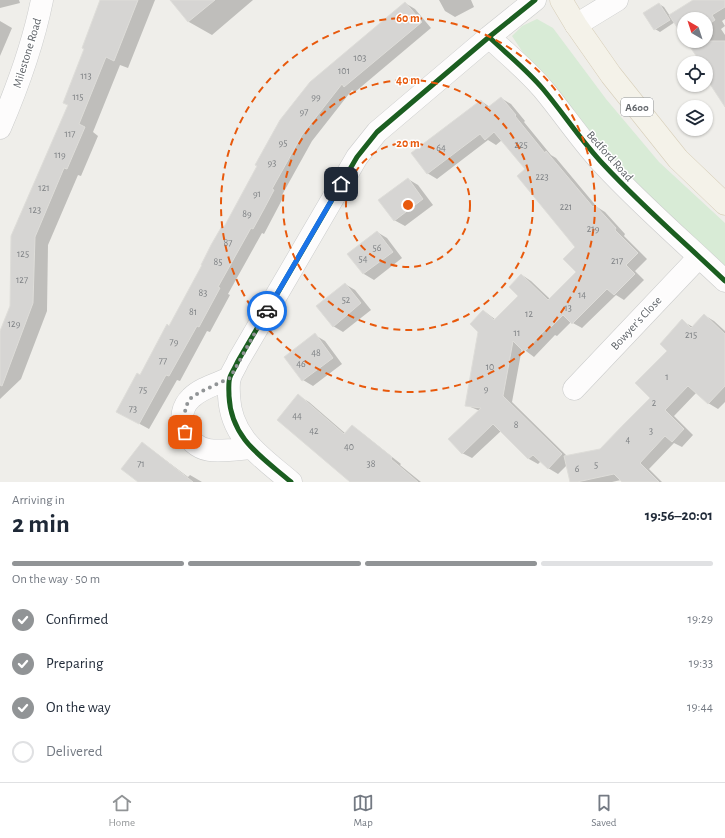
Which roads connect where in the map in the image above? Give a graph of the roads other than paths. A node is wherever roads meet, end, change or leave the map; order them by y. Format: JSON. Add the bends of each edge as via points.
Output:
{"nodes":[{"id":1,"x":42,"y":0,"type":"edge"},
{"id":2,"x":535,"y":0,"type":"edge"},
{"id":3,"x":561,"y":0,"type":"edge"},
{"id":4,"x":617,"y":0,"type":"edge"},
{"id":5,"x":576,"y":25,"type":"junction"},
{"id":6,"x":489,"y":36,"type":"junction"},
{"id":7,"x":0,"y":128,"type":"edge"},
{"id":8,"x":725,"y":204,"type":"edge"},
{"id":9,"x":699,"y":256,"type":"junction"},
{"id":10,"x":725,"y":281,"type":"edge"},
{"id":11,"x":230,"y":378,"type":"junction"},
{"id":12,"x":574,"y":389,"type":"dead end"},
{"id":13,"x":252,"y":448,"type":"junction"},
{"id":14,"x":291,"y":482,"type":"edge"}],
"edges":[{"from":1,"to":7,"type":"street","name":"Milestone Road","via":[[30,51]]},
{"from":2,"to":6,"type":"street"},
{"from":3,"to":5,"type":"main road","number":"A600"},
{"from":4,"to":5,"type":"street"},
{"from":5,"to":8,"type":"main road","number":"A600","via":[[611,75],[678,159]]},
{"from":6,"to":9,"type":"street","name":"Bedford Road","via":[[543,89],[603,165]]},
{"from":6,"to":11,"type":"street","via":[[377,132],[357,157]]},
{"from":9,"to":10,"type":"street","name":"Bedford Road"},
{"from":9,"to":12,"type":"street","name":"Bowyer's Close"},
{"from":11,"to":13,"type":"street","via":[[232,417],[242,438]]},
{"from":11,"to":13,"type":"street","via":[[191,398],[183,415],[184,428],[190,439],[209,450]]},
{"from":13,"to":14,"type":"street"}]}
